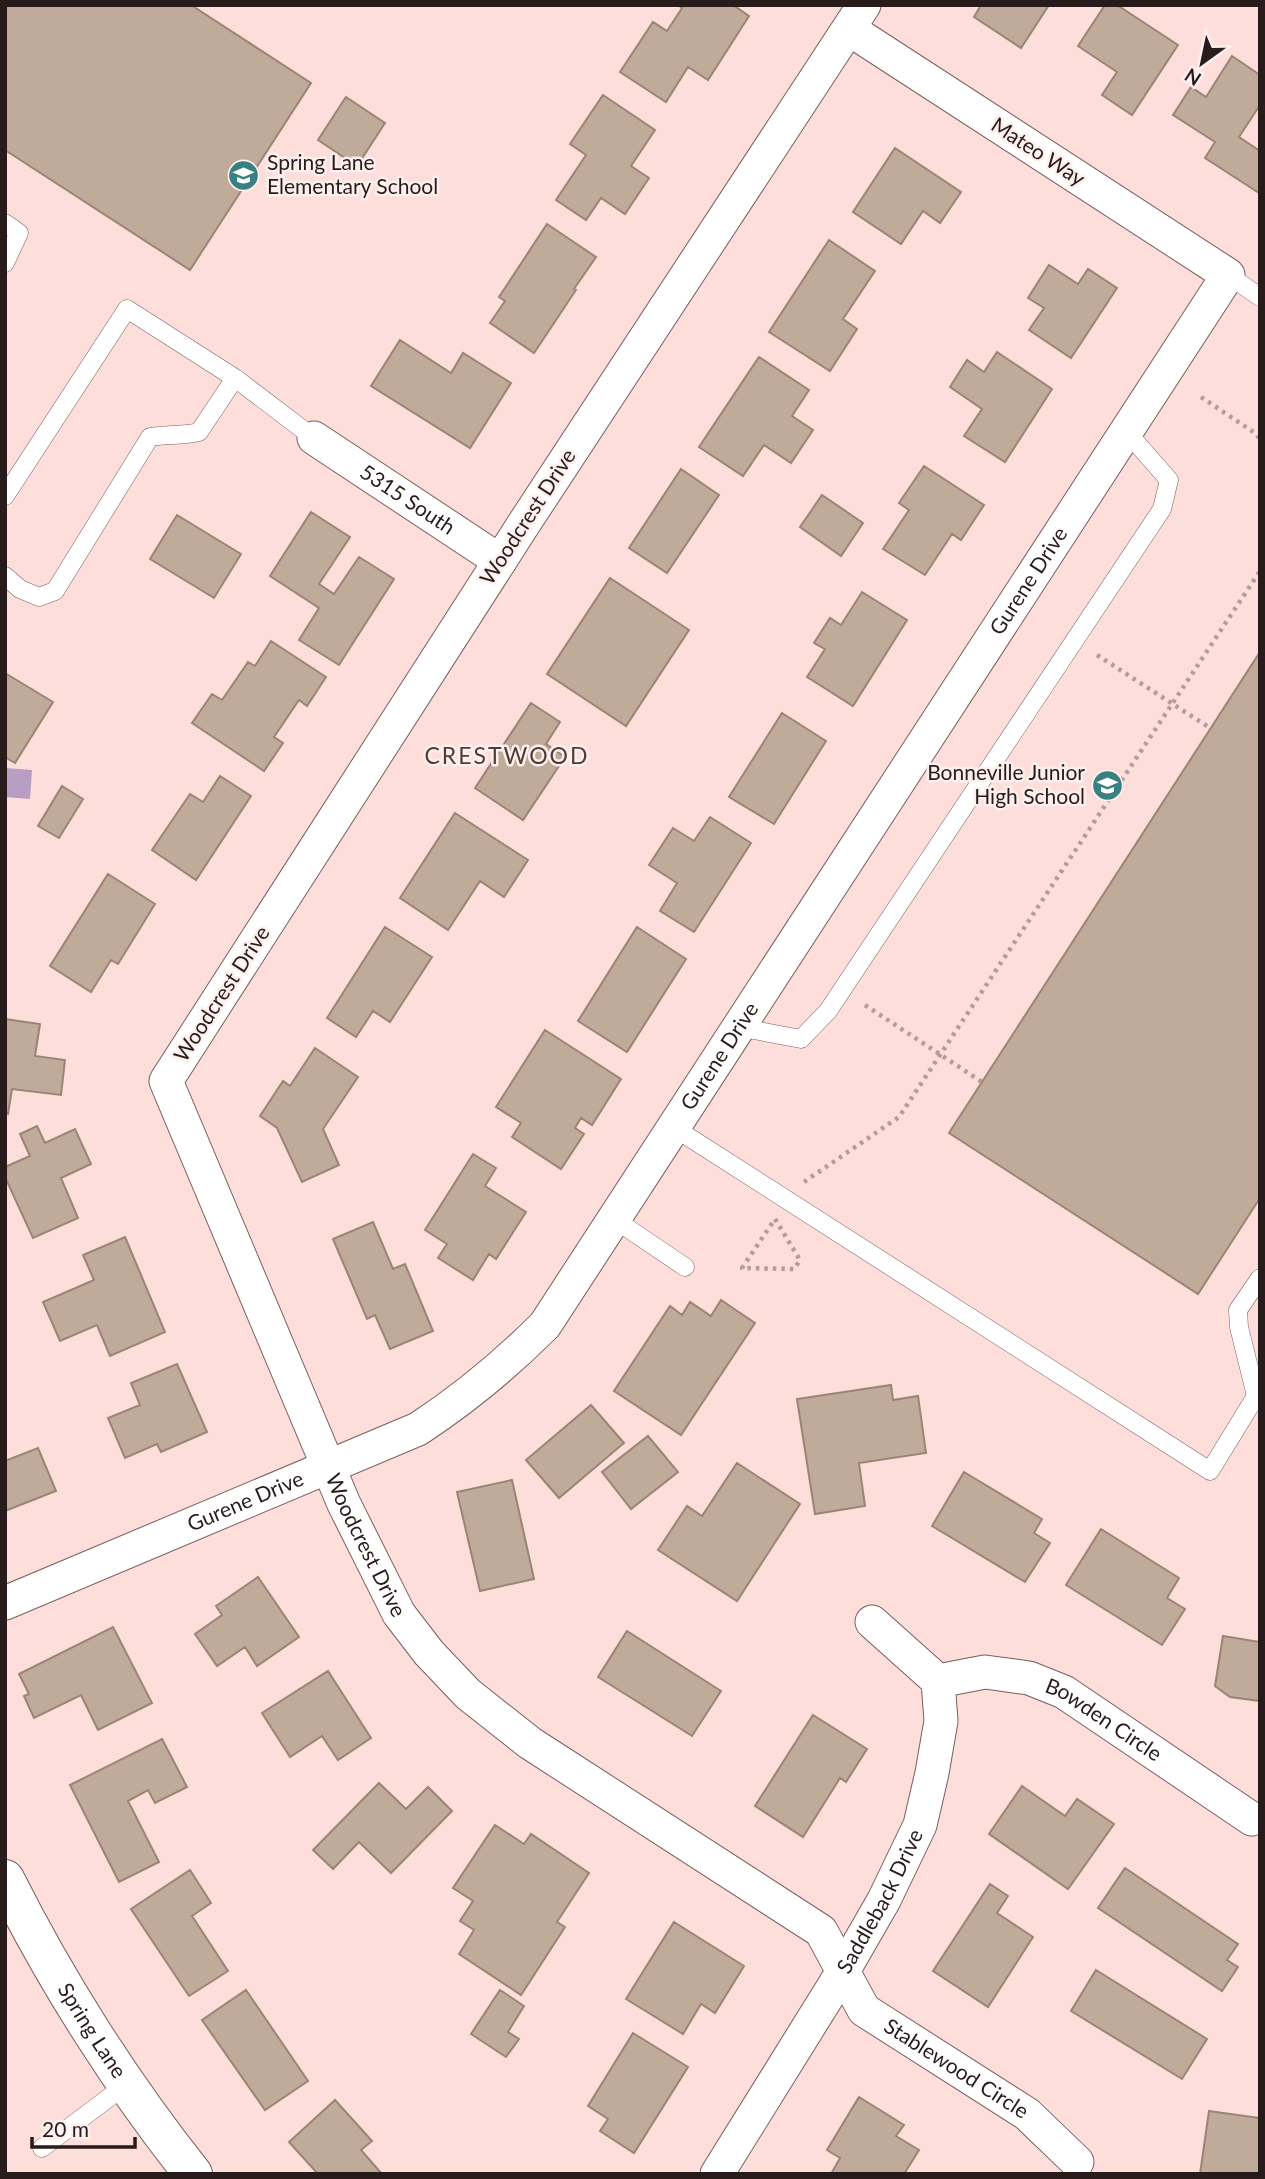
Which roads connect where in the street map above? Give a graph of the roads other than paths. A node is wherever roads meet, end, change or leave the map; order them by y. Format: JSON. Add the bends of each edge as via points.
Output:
{"nodes":[{"id":1,"x":857,"y":17,"type":"edge"},
{"id":2,"x":5,"y":223,"type":"edge"},
{"id":3,"x":5,"y":263,"type":"edge"},
{"id":4,"x":1228,"y":275,"type":"junction"},
{"id":5,"x":1260,"y":297,"type":"edge"},
{"id":6,"x":235,"y":378,"type":"junction"},
{"id":7,"x":1126,"y":431,"type":"junction"},
{"id":8,"x":314,"y":438,"type":"joint"},
{"id":9,"x":5,"y":496,"type":"edge"},
{"id":10,"x":500,"y":561,"type":"junction"},
{"id":11,"x":5,"y":576,"type":"edge"},
{"id":12,"x":738,"y":1027,"type":"junction"},
{"id":13,"x":673,"y":1127,"type":"junction"},
{"id":14,"x":614,"y":1219,"type":"junction"},
{"id":15,"x":685,"y":1267,"type":"dead end"},
{"id":16,"x":1260,"y":1278,"type":"edge"},
{"id":17,"x":327,"y":1466,"type":"junction"},
{"id":18,"x":5,"y":1603,"type":"edge"},
{"id":19,"x":872,"y":1622,"type":"dead end"},
{"id":20,"x":938,"y":1681,"type":"junction"},
{"id":21,"x":1252,"y":1819,"type":"dead end"},
{"id":22,"x":5,"y":1879,"type":"edge"},
{"id":23,"x":842,"y":1973,"type":"junction"},
{"id":24,"x":127,"y":2084,"type":"junction"},
{"id":25,"x":42,"y":2148,"type":"dead end"},
{"id":26,"x":1077,"y":2162,"type":"dead end"},
{"id":27,"x":193,"y":2174,"type":"edge"},
{"id":28,"x":717,"y":2174,"type":"edge"}],
"edges":[{"from":1,"to":4,"type":"street","name":"Mateo Way"},
{"from":1,"to":10,"type":"street","name":"Woodcrest Drive"},
{"from":2,"to":3,"type":"lane","via":[[19,233]]},
{"from":4,"to":5,"type":"lane"},
{"from":4,"to":7,"type":"street","name":"Gurene Drive"},
{"from":6,"to":8,"type":"lane"},
{"from":6,"to":9,"type":"lane","via":[[127,309]]},
{"from":6,"to":11,"type":"lane","via":[[200,432],[150,437],[55,591],[39,597]]},
{"from":7,"to":12,"type":"street","name":"Gurene Drive"},
{"from":7,"to":12,"type":"lane","via":[[1169,480],[1162,509],[828,1011],[801,1039]]},
{"from":8,"to":10,"type":"street","name":"5315 South"},
{"from":10,"to":17,"type":"street","name":"Woodcrest Drive","via":[[166,1081]]},
{"from":12,"to":13,"type":"street","name":"Gurene Drive"},
{"from":13,"to":14,"type":"street","name":"Gurene Drive"},
{"from":13,"to":16,"type":"lane","via":[[1210,1471],[1256,1396],[1238,1310]]},
{"from":14,"to":15,"type":"lane"},
{"from":14,"to":17,"type":"street","name":"Gurene Drive","via":[[545,1325],[513,1357],[418,1429]]},
{"from":17,"to":18,"type":"street","name":"Gurene Drive"},
{"from":17,"to":23,"type":"street","name":"Woodcrest Drive","via":[[399,1614],[468,1694],[530,1743],[821,1931]]},
{"from":19,"to":20,"type":"street"},
{"from":20,"to":21,"type":"street","name":"Bowden Circle","via":[[985,1672],[1029,1678],[1064,1692]]},
{"from":20,"to":23,"type":"street","name":"Saddleback Drive","via":[[941,1721],[920,1825]]},
{"from":22,"to":24,"type":"street","name":"Spring Lane"},
{"from":23,"to":26,"type":"street","name":"Stablewood Circle","via":[[864,2010],[1027,2114]]},
{"from":23,"to":28,"type":"street","name":"Saddleback Drive"},
{"from":24,"to":25,"type":"lane"},
{"from":24,"to":27,"type":"street","name":"Spring Lane"}]}
